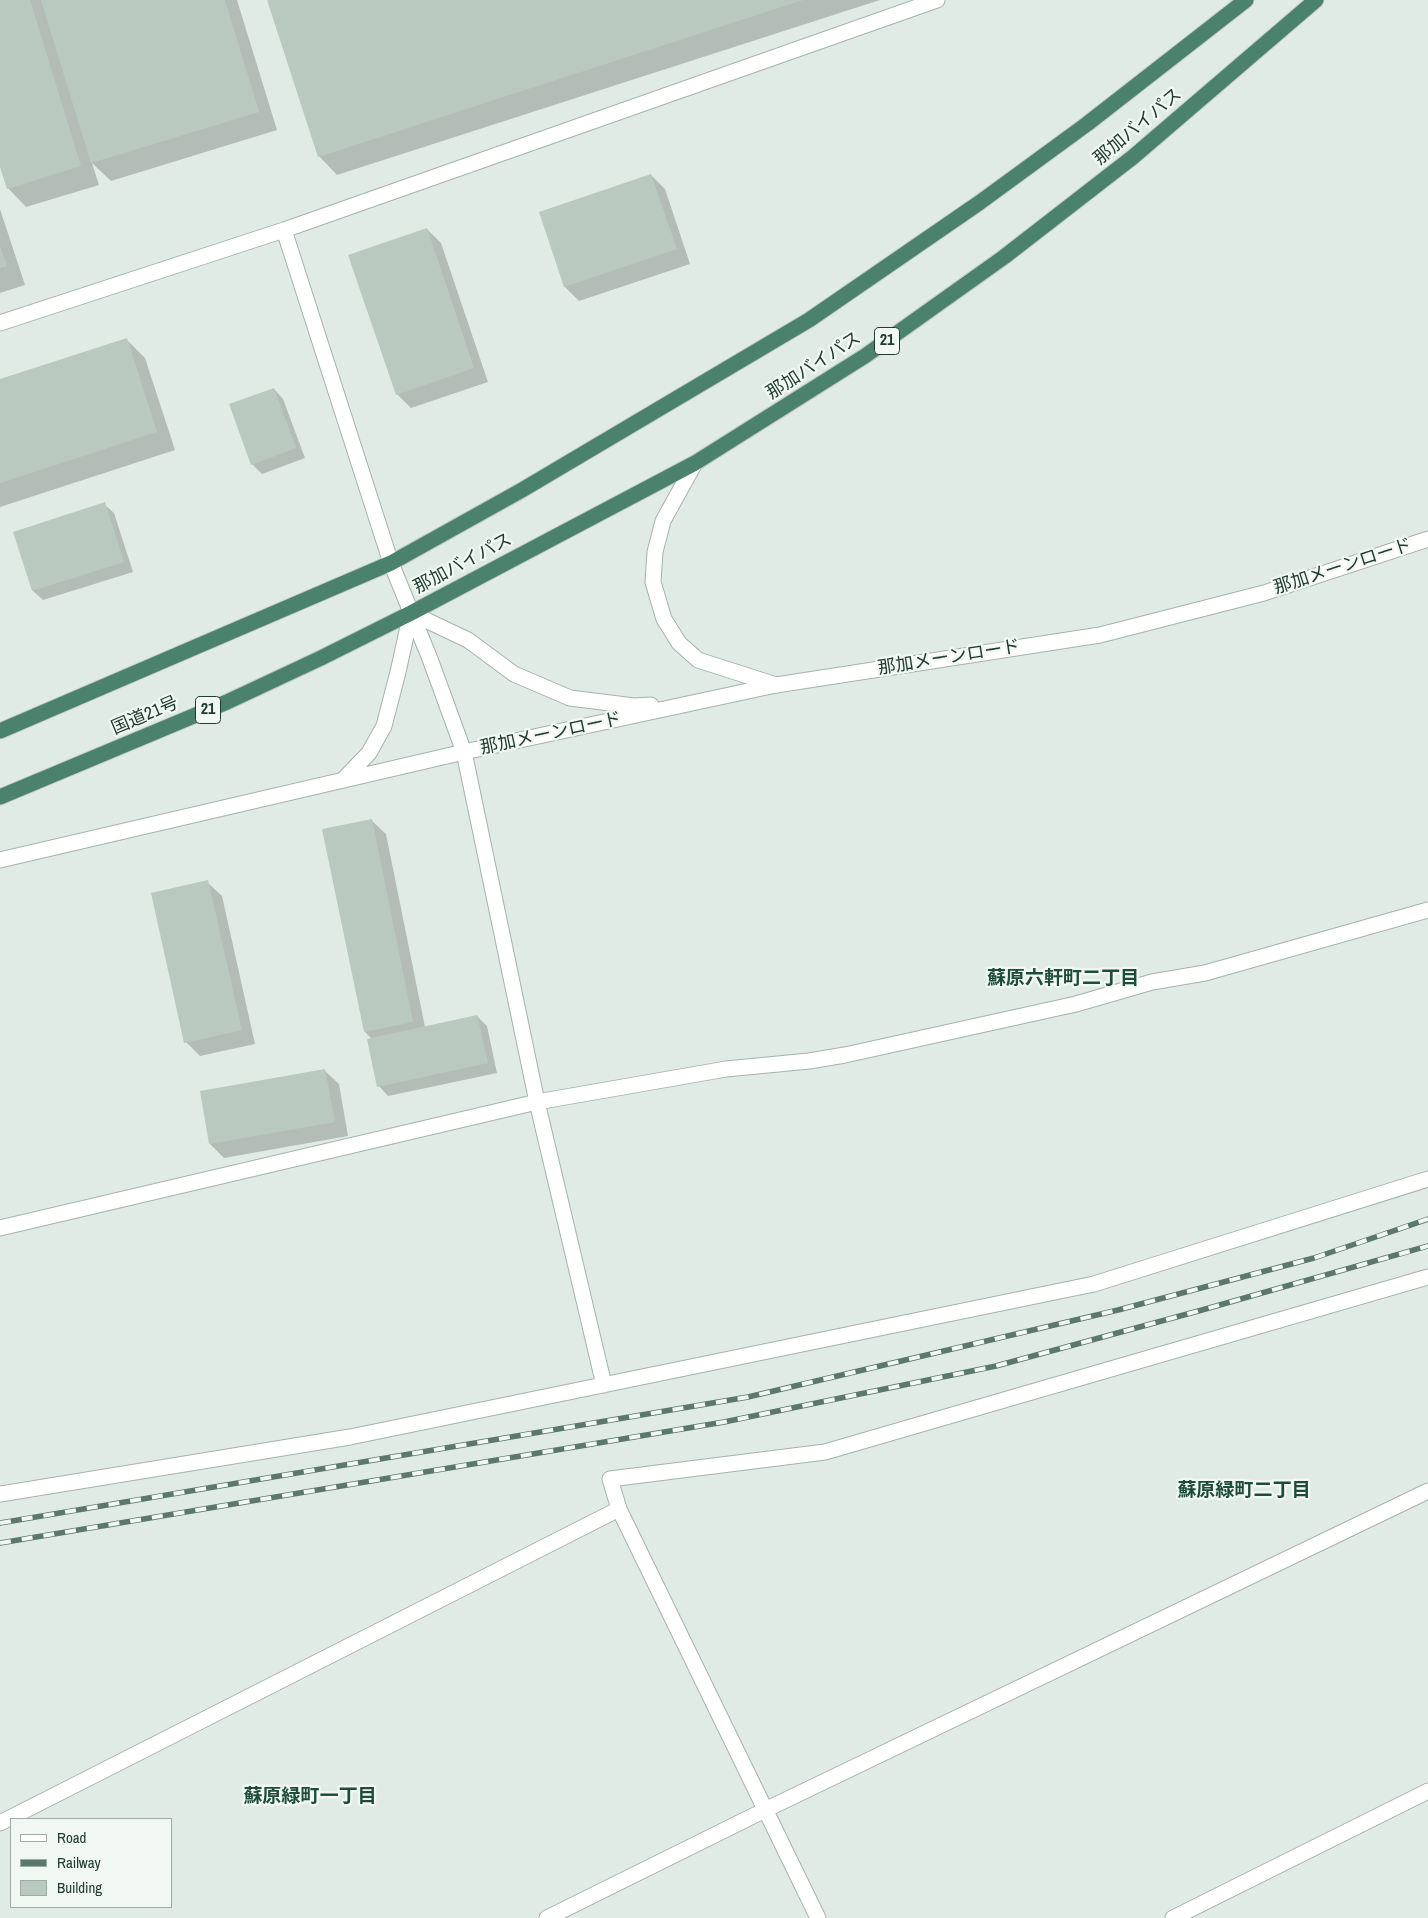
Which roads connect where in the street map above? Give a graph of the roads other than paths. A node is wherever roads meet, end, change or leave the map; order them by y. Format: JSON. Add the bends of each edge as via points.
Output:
{"nodes":[{"id":1,"x":937,"y":0,"type":"edge"},
{"id":2,"x":1246,"y":0,"type":"edge"},
{"id":3,"x":1316,"y":0,"type":"edge"},
{"id":4,"x":284,"y":230,"type":"junction"},
{"id":5,"x":0,"y":323,"type":"edge"},
{"id":6,"x":695,"y":463,"type":"junction"},
{"id":7,"x":1428,"y":539,"type":"edge"},
{"id":8,"x":391,"y":563,"type":"junction"},
{"id":9,"x":411,"y":613,"type":"junction"},
{"id":10,"x":776,"y":685,"type":"junction"},
{"id":11,"x":690,"y":704,"type":"junction"},
{"id":12,"x":0,"y":731,"type":"edge"},
{"id":13,"x":464,"y":752,"type":"junction"},
{"id":14,"x":343,"y":780,"type":"junction"},
{"id":15,"x":0,"y":797,"type":"edge"},
{"id":16,"x":0,"y":860,"type":"edge"},
{"id":17,"x":1428,"y":910,"type":"edge"},
{"id":18,"x":537,"y":1102,"type":"junction"},
{"id":19,"x":1428,"y":1179,"type":"edge"},
{"id":20,"x":0,"y":1228,"type":"edge"},
{"id":21,"x":1428,"y":1277,"type":"edge"},
{"id":22,"x":604,"y":1385,"type":"junction"},
{"id":23,"x":1428,"y":1491,"type":"edge"},
{"id":24,"x":0,"y":1494,"type":"edge"},
{"id":25,"x":619,"y":1509,"type":"junction"},
{"id":26,"x":1428,"y":1791,"type":"edge"},
{"id":27,"x":765,"y":1810,"type":"junction"},
{"id":28,"x":0,"y":1823,"type":"edge"},
{"id":29,"x":547,"y":1918,"type":"edge"},
{"id":30,"x":818,"y":1918,"type":"edge"},
{"id":31,"x":1173,"y":1918,"type":"edge"}],
"edges":[{"from":1,"to":4,"type":"street"},
{"from":2,"to":8,"type":"highway","name":"那加バイパス","via":[[1079,130],[809,320],[522,490]]},
{"from":3,"to":6,"type":"highway","name":"那加バイパス","number":"21","via":[[1133,157],[1004,257],[864,356]]},
{"from":4,"to":5,"type":"street"},
{"from":4,"to":8,"type":"street"},
{"from":6,"to":9,"type":"highway","name":"那加バイパス","number":"21"},
{"from":6,"to":10,"type":"street","via":[[663,521],[655,552],[653,582],[664,619],[679,643],[698,660]]},
{"from":7,"to":10,"type":"street","name":"那加メーンロード","via":[[1264,593],[1100,635]]},
{"from":8,"to":9,"type":"street"},
{"from":8,"to":12,"type":"highway"},
{"from":9,"to":11,"type":"street","via":[[468,640],[514,674],[570,698],[634,706]]},
{"from":9,"to":13,"type":"street"},
{"from":9,"to":14,"type":"street","via":[[384,726],[369,753]]},
{"from":9,"to":15,"type":"highway","name":"国道21号","number":"21","via":[[227,702]]},
{"from":10,"to":11,"type":"street","name":"那加メーンロード"},
{"from":11,"to":13,"type":"street","name":"那加メーンロード"},
{"from":13,"to":14,"type":"street","name":"那加メーンロード"},
{"from":13,"to":18,"type":"street"},
{"from":14,"to":16,"type":"street","name":"那加メーンロード"},
{"from":17,"to":18,"type":"street","via":[[1205,973],[1152,982],[1076,1004],[845,1055],[726,1069]]},
{"from":18,"to":20,"type":"street"},
{"from":18,"to":22,"type":"street"},
{"from":19,"to":22,"type":"street","via":[[1094,1284]]},
{"from":21,"to":25,"type":"street","via":[[825,1452],[610,1479]]},
{"from":22,"to":24,"type":"street","via":[[350,1438]]},
{"from":23,"to":27,"type":"street"},
{"from":25,"to":27,"type":"street"},
{"from":25,"to":28,"type":"street"},
{"from":26,"to":31,"type":"street"},
{"from":27,"to":29,"type":"street"},
{"from":27,"to":30,"type":"street"}]}
